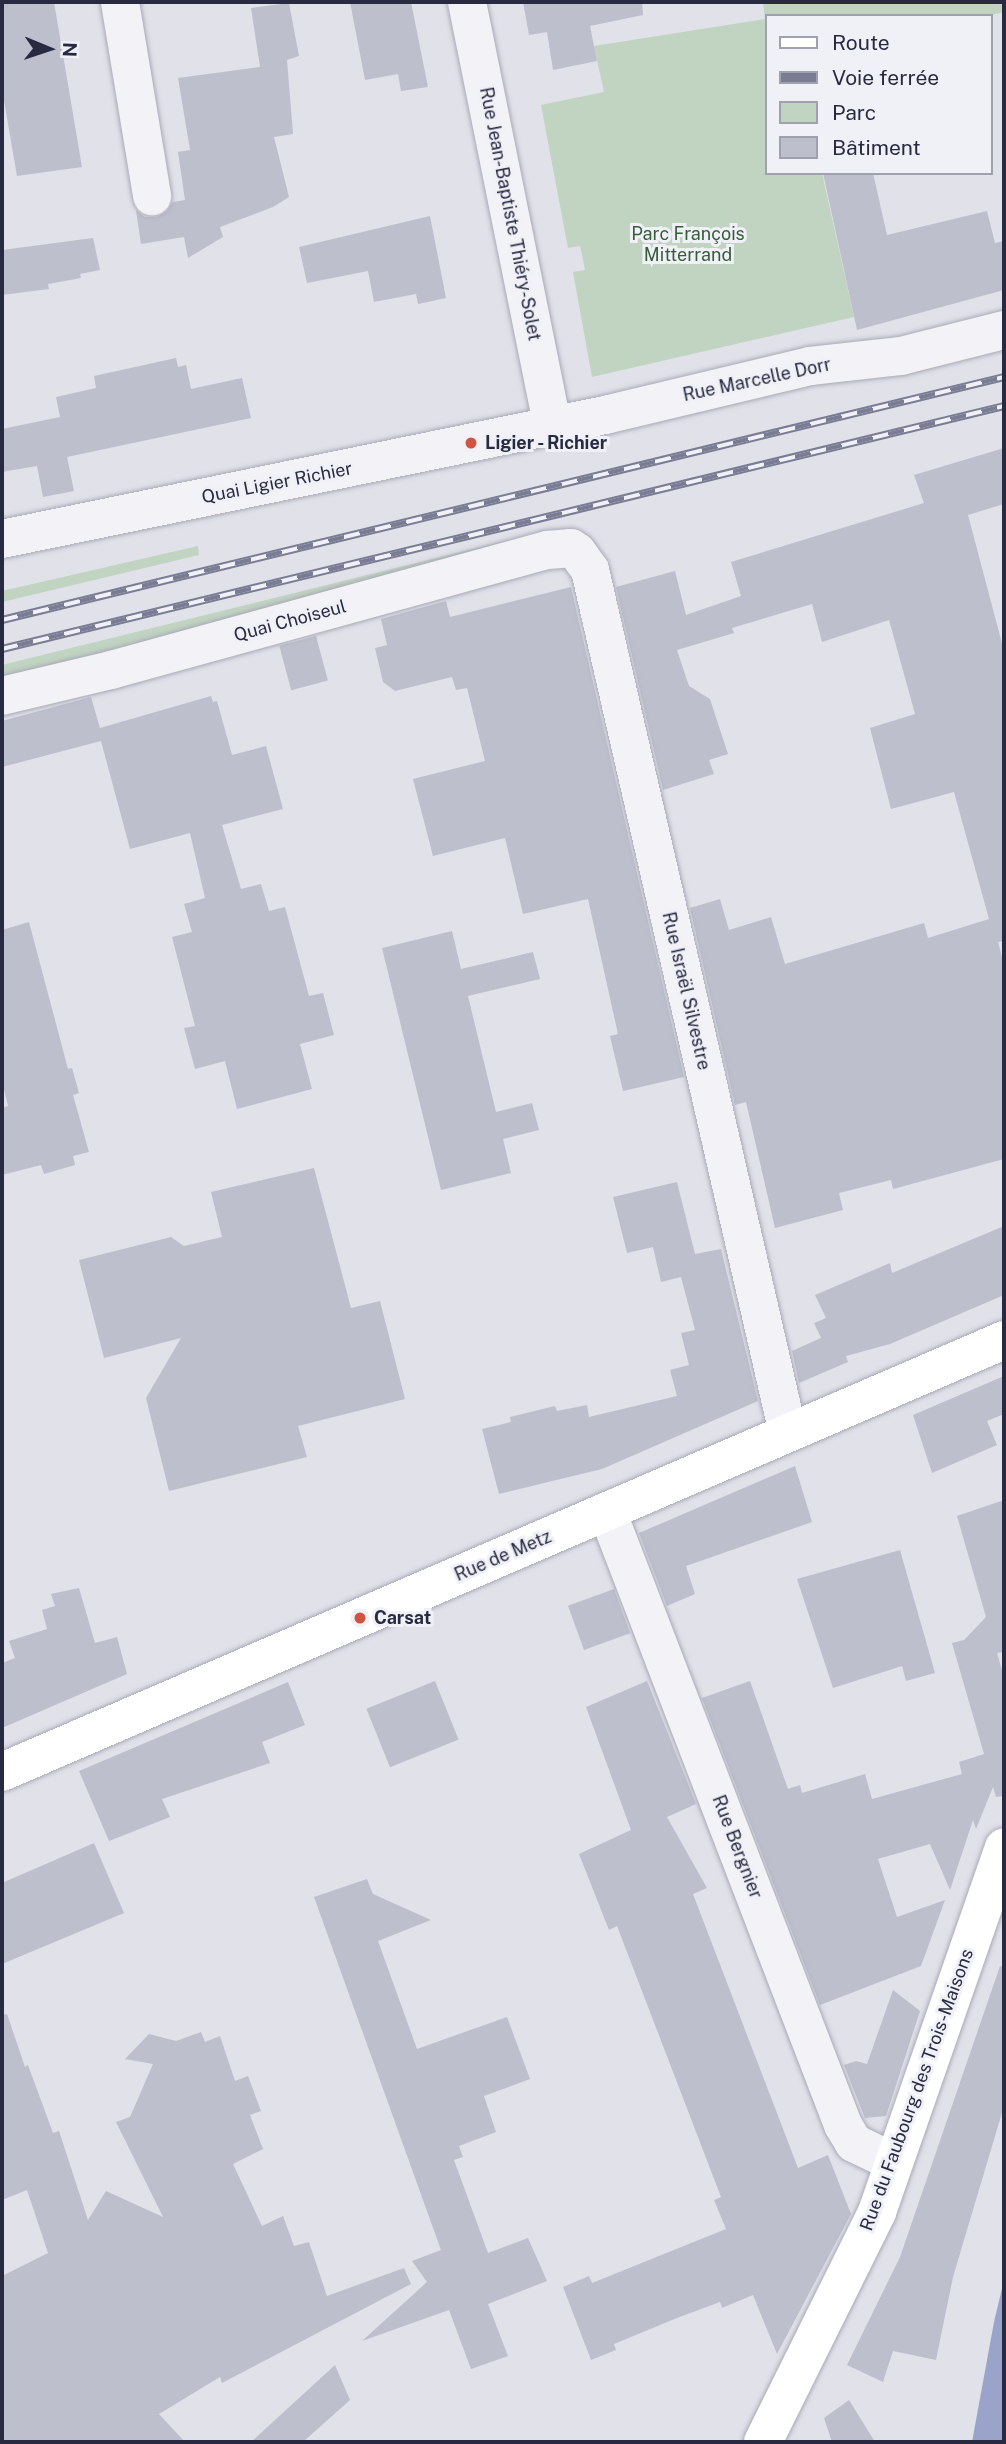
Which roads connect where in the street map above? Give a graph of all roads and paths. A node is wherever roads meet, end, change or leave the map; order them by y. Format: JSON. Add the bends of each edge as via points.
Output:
{"nodes":[{"id":1,"x":120,"y":2,"type":"edge"},
{"id":2,"x":467,"y":2,"type":"edge"},
{"id":3,"x":152,"y":196,"type":"dead end"},
{"id":4,"x":1004,"y":330,"type":"edge"},
{"id":5,"x":553,"y":427,"type":"junction"},
{"id":6,"x":2,"y":539,"type":"edge"},
{"id":7,"x":577,"y":552,"type":"joint"},
{"id":8,"x":2,"y":696,"type":"edge"},
{"id":9,"x":1004,"y":1340,"type":"edge"},
{"id":10,"x":788,"y":1433,"type":"junction"},
{"id":11,"x":607,"y":1511,"type":"junction"},
{"id":12,"x":2,"y":1772,"type":"edge"},
{"id":13,"x":1004,"y":1847,"type":"edge"},
{"id":14,"x":893,"y":2162,"type":"junction"},
{"id":15,"x":763,"y":2442,"type":"edge"}],
"edges":[{"from":1,"to":3,"type":"street"},
{"from":2,"to":5,"type":"street","name":"Rue Jean-Baptiste Thiéry-Solet"},
{"from":4,"to":5,"type":"street","name":"Rue Marcelle Dorr","via":[[901,356],[810,366]]},
{"from":5,"to":6,"type":"street","name":"Quai Ligier Richier"},
{"from":7,"to":8,"type":"street","name":"Quai Choiseul","via":[[571,548],[548,550]]},
{"from":7,"to":10,"type":"street","name":"Rue Israël Silvestre","via":[[590,569]]},
{"from":9,"to":10,"type":"main road","name":"Rue de Metz"},
{"from":10,"to":11,"type":"main road","name":"Rue de Metz"},
{"from":11,"to":12,"type":"main road","name":"Rue de Metz"},
{"from":11,"to":14,"type":"street","name":"Rue Bergnier","via":[[843,2125],[854,2143]]},
{"from":13,"to":14,"type":"main road","name":"Rue du Faubourg des Trois-Maisons"},
{"from":14,"to":15,"type":"main road","name":"Rue du Faubourg des Trois-Maisons","via":[[877,2212]]}]}
